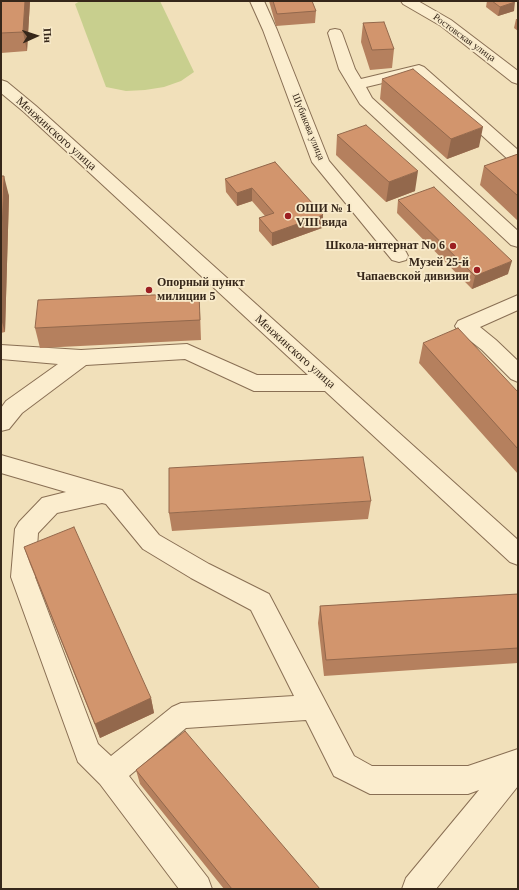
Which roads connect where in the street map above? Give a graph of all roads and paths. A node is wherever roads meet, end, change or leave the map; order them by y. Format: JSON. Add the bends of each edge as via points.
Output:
{"nodes":[{"id":1,"x":257,"y":1,"type":"edge"},
{"id":2,"x":408,"y":1,"type":"edge"},
{"id":3,"x":335,"y":33,"type":"dead end"},
{"id":4,"x":518,"y":79,"type":"edge"},
{"id":5,"x":1,"y":85,"type":"edge"},
{"id":6,"x":356,"y":85,"type":"junction"},
{"id":7,"x":518,"y":159,"type":"edge"},
{"id":8,"x":518,"y":241,"type":"edge"},
{"id":9,"x":399,"y":256,"type":"dead end"},
{"id":10,"x":518,"y":302,"type":"edge"},
{"id":11,"x":1,"y":352,"type":"edge"},
{"id":12,"x":81,"y":358,"type":"junction"},
{"id":13,"x":518,"y":374,"type":"edge"},
{"id":14,"x":330,"y":383,"type":"junction"},
{"id":15,"x":1,"y":423,"type":"edge"},
{"id":16,"x":1,"y":464,"type":"edge"},
{"id":17,"x":103,"y":494,"type":"junction"},
{"id":18,"x":518,"y":555,"type":"edge"},
{"id":19,"x":314,"y":707,"type":"junction"},
{"id":20,"x":518,"y":763,"type":"edge"},
{"id":21,"x":110,"y":774,"type":"junction"},
{"id":22,"x":197,"y":889,"type":"edge"},
{"id":23,"x":417,"y":889,"type":"edge"}],
"edges":[{"from":1,"to":9,"type":"street","name":"Шубикова улица","via":[[321,162]]},
{"from":2,"to":4,"type":"street","name":"Ростовская улица","via":[[446,23]]},
{"from":3,"to":6,"type":"street","via":[[347,70]]},
{"from":5,"to":14,"type":"street","name":"Менжинского улица"},
{"from":6,"to":7,"type":"street","via":[[419,70]]},
{"from":6,"to":8,"type":"street","via":[[366,101]]},
{"from":10,"to":13,"type":"street","via":[[465,326],[489,345]]},
{"from":11,"to":12,"type":"street"},
{"from":12,"to":14,"type":"street","via":[[188,350],[254,383]]},
{"from":12,"to":15,"type":"street","via":[[14,407]]},
{"from":14,"to":18,"type":"street","name":"Менжинского улица"},
{"from":16,"to":17,"type":"street"},
{"from":17,"to":19,"type":"street","via":[[114,497],[151,542],[260,602]]},
{"from":17,"to":21,"type":"street","via":[[50,505],[27,529],[23,577],[88,753]]},
{"from":19,"to":20,"type":"street","via":[[344,766],[370,780],[468,780]]},
{"from":19,"to":21,"type":"street","via":[[181,716]]},
{"from":20,"to":23,"type":"street"},
{"from":21,"to":22,"type":"street"}]}
